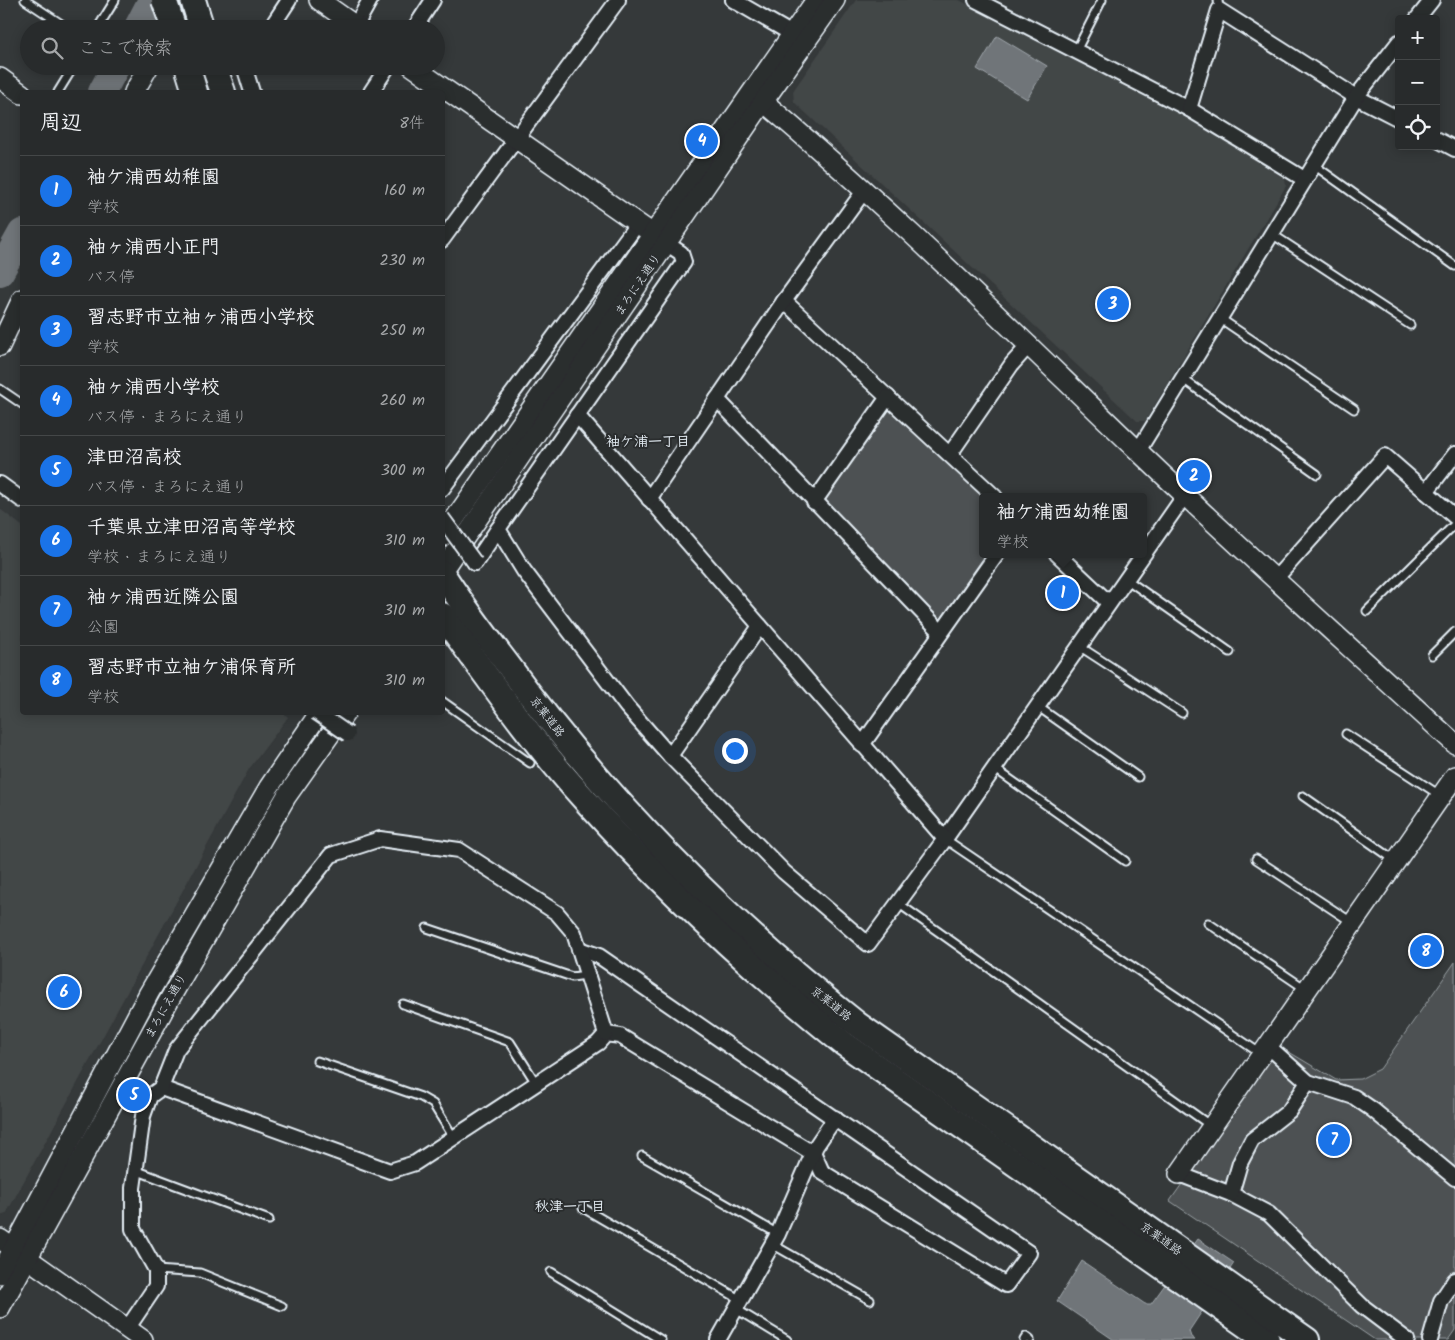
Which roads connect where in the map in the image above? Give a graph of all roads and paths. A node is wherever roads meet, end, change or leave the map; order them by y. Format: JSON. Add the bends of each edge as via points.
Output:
{"nodes":[{"id":1,"x":25,"y":0,"type":"edge"},
{"id":2,"x":114,"y":0,"type":"edge"},
{"id":3,"x":164,"y":0,"type":"edge"},
{"id":4,"x":187,"y":0,"type":"edge"},
{"id":5,"x":192,"y":0,"type":"edge"},
{"id":6,"x":289,"y":0,"type":"edge"},
{"id":7,"x":319,"y":0,"type":"edge"},
{"id":8,"x":370,"y":0,"type":"edge"},
{"id":9,"x":433,"y":0,"type":"edge"},
{"id":10,"x":618,"y":0,"type":"edge"},
{"id":11,"x":733,"y":0,"type":"edge"},
{"id":12,"x":816,"y":0,"type":"edge"},
{"id":13,"x":836,"y":0,"type":"edge"},
{"id":14,"x":976,"y":0,"type":"edge"},
{"id":15,"x":1102,"y":0,"type":"edge"},
{"id":16,"x":1432,"y":0,"type":"edge"},
{"id":17,"x":1218,"y":5,"type":"edge"},
{"id":18,"x":1420,"y":15,"type":"edge"},
{"id":19,"x":55,"y":20,"type":"edge"},
{"id":20,"x":102,"y":20,"type":"edge"},
{"id":21,"x":171,"y":20,"type":"edge"},
{"id":22,"x":175,"y":20,"type":"edge"},
{"id":23,"x":199,"y":20,"type":"edge"},
{"id":24,"x":276,"y":20,"type":"edge"},
{"id":25,"x":348,"y":20,"type":"edge"},
{"id":26,"x":361,"y":20,"type":"edge"},
{"id":27,"x":420,"y":20,"type":"edge"},
{"id":28,"x":799,"y":38,"type":"junction"},
{"id":29,"x":1395,"y":47,"type":"edge"},
{"id":30,"x":1076,"y":51,"type":"junction"},
{"id":31,"x":68,"y":75,"type":"edge"},
{"id":32,"x":143,"y":75,"type":"edge"},
{"id":33,"x":190,"y":75,"type":"edge"},
{"id":34,"x":217,"y":75,"type":"edge"},
{"id":35,"x":247,"y":75,"type":"edge"},
{"id":36,"x":382,"y":75,"type":"edge"},
{"id":37,"x":425,"y":75,"type":"edge"},
{"id":38,"x":0,"y":78,"type":"edge"},
{"id":39,"x":59,"y":90,"type":"edge"},
{"id":40,"x":135,"y":90,"type":"edge"},
{"id":41,"x":194,"y":90,"type":"edge"},
{"id":42,"x":222,"y":90,"type":"edge"},
{"id":43,"x":251,"y":90,"type":"edge"},
{"id":44,"x":372,"y":90,"type":"edge"},
{"id":45,"x":20,"y":93,"type":"edge"},
{"id":46,"x":758,"y":97,"type":"junction"},
{"id":47,"x":1356,"y":97,"type":"junction"},
{"id":48,"x":1189,"y":109,"type":"junction"},
{"id":49,"x":1395,"y":118,"type":"edge"},
{"id":50,"x":515,"y":137,"type":"junction"},
{"id":51,"x":1440,"y":141,"type":"edge"},
{"id":52,"x":1455,"y":148,"type":"edge"},
{"id":53,"x":1313,"y":165,"type":"junction"},
{"id":54,"x":1304,"y":179,"type":"junction"},
{"id":55,"x":864,"y":191,"type":"junction"},
{"id":56,"x":638,"y":223,"type":"junction"},
{"id":57,"x":1272,"y":234,"type":"junction"},
{"id":58,"x":445,"y":236,"type":"edge"},
{"id":59,"x":660,"y":239,"type":"junction"},
{"id":60,"x":1455,"y":266,"type":"edge"},
{"id":61,"x":784,"y":301,"type":"junction"},
{"id":62,"x":20,"y":307,"type":"edge"},
{"id":63,"x":1221,"y":319,"type":"junction"},
{"id":64,"x":1410,"y":325,"type":"dead end"},
{"id":65,"x":1030,"y":344,"type":"junction"},
{"id":66,"x":0,"y":346,"type":"edge"},
{"id":67,"x":1183,"y":379,"type":"junction"},
{"id":68,"x":0,"y":389,"type":"edge"},
{"id":69,"x":888,"y":397,"type":"junction"},
{"id":70,"x":717,"y":399,"type":"junction"},
{"id":71,"x":20,"y":403,"type":"edge"},
{"id":72,"x":1354,"y":409,"type":"dead end"},
{"id":73,"x":577,"y":415,"type":"junction"},
{"id":74,"x":1138,"y":451,"type":"junction"},
{"id":75,"x":950,"y":454,"type":"junction"},
{"id":76,"x":1455,"y":454,"type":"edge"},
{"id":77,"x":1317,"y":474,"type":"dead end"},
{"id":78,"x":0,"y":484,"type":"edge"},
{"id":79,"x":445,"y":485,"type":"edge"},
{"id":80,"x":1426,"y":492,"type":"junction"},
{"id":81,"x":991,"y":493,"type":"edge"},
{"id":82,"x":1185,"y":495,"type":"junction"},
{"id":83,"x":20,"y":499,"type":"edge"},
{"id":84,"x":649,"y":499,"type":"junction"},
{"id":85,"x":814,"y":502,"type":"junction"},
{"id":86,"x":1455,"y":517,"type":"edge"},
{"id":87,"x":445,"y":522,"type":"edge"},
{"id":88,"x":1455,"y":524,"type":"edge"},
{"id":89,"x":498,"y":529,"type":"junction"},
{"id":90,"x":445,"y":533,"type":"edge"},
{"id":91,"x":1147,"y":549,"type":"edge"},
{"id":92,"x":994,"y":558,"type":"edge"},
{"id":93,"x":1060,"y":558,"type":"edge"},
{"id":94,"x":1141,"y":558,"type":"edge"},
{"id":95,"x":445,"y":567,"type":"edge"},
{"id":96,"x":445,"y":576,"type":"edge"},
{"id":97,"x":1276,"y":578,"type":"junction"},
{"id":98,"x":1126,"y":579,"type":"junction"},
{"id":99,"x":1109,"y":603,"type":"junction"},
{"id":100,"x":1367,"y":611,"type":"dead end"},
{"id":101,"x":445,"y":619,"type":"edge"},
{"id":102,"x":760,"y":626,"type":"junction"},
{"id":103,"x":941,"y":632,"type":"junction"},
{"id":104,"x":1455,"y":632,"type":"edge"},
{"id":105,"x":1079,"y":646,"type":"junction"},
{"id":106,"x":1230,"y":652,"type":"dead end"},
{"id":107,"x":1432,"y":655,"type":"dead end"},
{"id":108,"x":445,"y":703,"type":"edge"},
{"id":109,"x":1037,"y":706,"type":"junction"},
{"id":110,"x":1182,"y":713,"type":"dead end"},
{"id":111,"x":318,"y":715,"type":"edge"},
{"id":112,"x":320,"y":715,"type":"edge"},
{"id":113,"x":344,"y":715,"type":"edge"},
{"id":114,"x":348,"y":734,"type":"dead end"},
{"id":115,"x":1346,"y":734,"type":"dead end"},
{"id":116,"x":1455,"y":744,"type":"edge"},
{"id":117,"x":862,"y":745,"type":"junction"},
{"id":118,"x":670,"y":756,"type":"junction"},
{"id":119,"x":530,"y":763,"type":"dead end"},
{"id":120,"x":994,"y":768,"type":"junction"},
{"id":121,"x":1455,"y":776,"type":"edge"},
{"id":122,"x":1138,"y":777,"type":"dead end"},
{"id":123,"x":1303,"y":796,"type":"dead end"},
{"id":124,"x":1442,"y":796,"type":"junction"},
{"id":125,"x":945,"y":839,"type":"junction"},
{"id":126,"x":1256,"y":859,"type":"dead end"},
{"id":127,"x":1125,"y":861,"type":"dead end"},
{"id":128,"x":1396,"y":861,"type":"junction"},
{"id":129,"x":898,"y":903,"type":"junction"},
{"id":130,"x":1208,"y":923,"type":"dead end"},
{"id":131,"x":1353,"y":924,"type":"junction"},
{"id":132,"x":428,"y":928,"type":"dead end"},
{"id":133,"x":579,"y":949,"type":"junction"},
{"id":134,"x":586,"y":975,"type":"junction"},
{"id":135,"x":1307,"y":990,"type":"junction"},
{"id":136,"x":403,"y":1004,"type":"dead end"},
{"id":137,"x":606,"y":1034,"type":"junction"},
{"id":138,"x":1265,"y":1050,"type":"junction"},
{"id":139,"x":317,"y":1061,"type":"dead end"},
{"id":140,"x":1308,"y":1082,"type":"junction"},
{"id":141,"x":536,"y":1083,"type":"junction"},
{"id":142,"x":162,"y":1088,"type":"junction"},
{"id":143,"x":835,"y":1118,"type":"junction"},
{"id":144,"x":1212,"y":1127,"type":"junction"},
{"id":145,"x":454,"y":1138,"type":"junction"},
{"id":146,"x":814,"y":1154,"type":"junction"},
{"id":147,"x":642,"y":1156,"type":"dead end"},
{"id":148,"x":135,"y":1170,"type":"junction"},
{"id":149,"x":1179,"y":1174,"type":"joint"},
{"id":150,"x":1455,"y":1178,"type":"edge"},
{"id":151,"x":1231,"y":1194,"type":"junction"},
{"id":152,"x":583,"y":1208,"type":"dead end"},
{"id":153,"x":269,"y":1220,"type":"dead end"},
{"id":154,"x":775,"y":1239,"type":"junction"},
{"id":155,"x":14,"y":1248,"type":"edge"},
{"id":156,"x":1168,"y":1257,"type":"junction"},
{"id":157,"x":156,"y":1270,"type":"junction"},
{"id":158,"x":551,"y":1272,"type":"dead end"},
{"id":159,"x":0,"y":1274,"type":"edge"},
{"id":160,"x":1455,"y":1280,"type":"edge"},
{"id":161,"x":1223,"y":1295,"type":"junction"},
{"id":162,"x":870,"y":1300,"type":"dead end"},
{"id":163,"x":738,"y":1305,"type":"junction"},
{"id":164,"x":282,"y":1306,"type":"dead end"},
{"id":165,"x":0,"y":1308,"type":"edge"},
{"id":166,"x":127,"y":1329,"type":"junction"},
{"id":167,"x":143,"y":1340,"type":"edge"},
{"id":168,"x":661,"y":1340,"type":"edge"},
{"id":169,"x":718,"y":1340,"type":"edge"},
{"id":170,"x":787,"y":1340,"type":"edge"},
{"id":171,"x":1024,"y":1340,"type":"edge"},
{"id":172,"x":1030,"y":1340,"type":"edge"},
{"id":173,"x":1267,"y":1340,"type":"edge"},
{"id":174,"x":1307,"y":1340,"type":"edge"},
{"id":175,"x":1407,"y":1340,"type":"edge"},
{"id":176,"x":1430,"y":1340,"type":"edge"}],
"edges":[{"from":1,"to":19,"type":"lane"},
{"from":2,"to":20,"type":"lane"},
{"from":3,"to":21,"type":"highway","bridge":true},
{"from":4,"to":22,"type":"street"},
{"from":5,"to":23,"type":"highway"},
{"from":6,"to":24,"type":"street"},
{"from":7,"to":25,"type":"street"},
{"from":8,"to":26,"type":"street"},
{"from":9,"to":27,"type":"street"},
{"from":10,"to":50,"type":"street"},
{"from":11,"to":28,"type":"street"},
{"from":12,"to":28,"type":"street","name":"まろにえ通り"},
{"from":13,"to":28,"type":"street","name":"まろにえ通り"},
{"from":14,"to":30,"type":"street"},
{"from":15,"to":30,"type":"lane"},
{"from":16,"to":18,"type":"street"},
{"from":17,"to":47,"type":"street"},
{"from":17,"to":48,"type":"street"},
{"from":28,"to":46,"type":"street","name":"まろにえ通り"},
{"from":29,"to":47,"type":"street"},
{"from":30,"to":48,"type":"street"},
{"from":31,"to":39,"type":"lane"},
{"from":32,"to":40,"type":"street"},
{"from":33,"to":41,"type":"highway"},
{"from":34,"to":42,"type":"highway"},
{"from":35,"to":43,"type":"street"},
{"from":36,"to":44,"type":"street"},
{"from":37,"to":50,"type":"street"},
{"from":38,"to":45,"type":"street"},
{"from":46,"to":55,"type":"street"},
{"from":46,"to":59,"type":"street","name":"まろにえ通り"},
{"from":47,"to":49,"type":"street"},
{"from":47,"to":53,"type":"street"},
{"from":48,"to":54,"type":"street"},
{"from":50,"to":56,"type":"street"},
{"from":50,"to":58,"type":"street"},
{"from":51,"to":52,"type":"street"},
{"from":53,"to":54,"type":"street"},
{"from":53,"to":60,"type":"lane"},
{"from":54,"to":57,"type":"street"},
{"from":55,"to":61,"type":"street"},
{"from":55,"to":65,"type":"street"},
{"from":56,"to":59,"type":"street"},
{"from":56,"to":79,"type":"street"},
{"from":57,"to":63,"type":"street"},
{"from":57,"to":64,"type":"lane"},
{"from":59,"to":73,"type":"street","via":[[681,254],[684,262]]},
{"from":59,"to":90,"type":"street","name":"まろにえ通り"},
{"from":59,"to":95,"type":"street","name":"まろにえ通り"},
{"from":61,"to":69,"type":"street"},
{"from":61,"to":70,"type":"street"},
{"from":62,"to":66,"type":"street"},
{"from":63,"to":67,"type":"street"},
{"from":63,"to":72,"type":"lane"},
{"from":65,"to":74,"type":"street"},
{"from":65,"to":75,"type":"street","via":[[1012,364]]},
{"from":67,"to":74,"type":"street"},
{"from":67,"to":77,"type":"lane"},
{"from":68,"to":71,"type":"lane"},
{"from":69,"to":75,"type":"street"},
{"from":69,"to":85,"type":"street"},
{"from":70,"to":84,"type":"street"},
{"from":70,"to":85,"type":"street"},
{"from":73,"to":84,"type":"street"},
{"from":73,"to":89,"type":"street"},
{"from":74,"to":82,"type":"street"},
{"from":75,"to":81,"type":"street"},
{"from":76,"to":80,"type":"street"},
{"from":78,"to":83,"type":"street"},
{"from":80,"to":86,"type":"street"},
{"from":80,"to":97,"type":"street","via":[[1385,456]]},
{"from":82,"to":91,"type":"street"},
{"from":82,"to":97,"type":"street"},
{"from":84,"to":102,"type":"street"},
{"from":85,"to":103,"type":"street"},
{"from":87,"to":89,"type":"street","bridge":true,"via":[[475,563]]},
{"from":88,"to":100,"type":"lane"},
{"from":89,"to":118,"type":"street","via":[[524,571],[627,707]]},
{"from":92,"to":103,"type":"street"},
{"from":93,"to":99,"type":"street"},
{"from":94,"to":98,"type":"street"},
{"from":96,"to":156,"type":"highway","name":"京葉道路","via":[[551,724],[668,856],[734,921],[857,1024]]},
{"from":97,"to":116,"type":"street"},
{"from":98,"to":99,"type":"street"},
{"from":98,"to":106,"type":"lane"},
{"from":99,"to":105,"type":"street"},
{"from":101,"to":156,"type":"highway","name":"京葉道路","via":[[585,800],[655,875],[779,991],[843,1043]]},
{"from":102,"to":117,"type":"street"},
{"from":102,"to":118,"type":"street"},
{"from":103,"to":117,"type":"street"},
{"from":104,"to":107,"type":"lane"},
{"from":105,"to":109,"type":"street"},
{"from":105,"to":110,"type":"lane"},
{"from":108,"to":119,"type":"lane"},
{"from":109,"to":120,"type":"street"},
{"from":109,"to":122,"type":"lane"},
{"from":111,"to":155,"type":"street","name":"まろにえ通り","via":[[269,787],[149,993]]},
{"from":112,"to":114,"type":"street","bridge":true},
{"from":113,"to":155,"type":"street","name":"まろにえ通り","via":[[281,805],[168,1002]]},
{"from":115,"to":124,"type":"lane"},
{"from":117,"to":125,"type":"street"},
{"from":118,"to":129,"type":"street","via":[[784,872],[868,944]]},
{"from":120,"to":125,"type":"street"},
{"from":120,"to":127,"type":"lane"},
{"from":121,"to":124,"type":"street"},
{"from":123,"to":128,"type":"lane"},
{"from":124,"to":128,"type":"street"},
{"from":125,"to":129,"type":"street"},
{"from":125,"to":138,"type":"lane"},
{"from":126,"to":131,"type":"lane"},
{"from":128,"to":131,"type":"street"},
{"from":129,"to":144,"type":"lane"},
{"from":130,"to":135,"type":"lane"},
{"from":131,"to":135,"type":"street"},
{"from":132,"to":134,"type":"lane","via":[[572,977]]},
{"from":133,"to":134,"type":"street"},
{"from":133,"to":142,"type":"street","via":[[574,933],[557,914],[459,850],[380,839],[331,855],[176,1050]]},
{"from":133,"to":143,"type":"street","via":[[599,956]]},
{"from":134,"to":137,"type":"street"},
{"from":135,"to":138,"type":"street"},
{"from":136,"to":141,"type":"lane","via":[[510,1042]]},
{"from":137,"to":141,"type":"street","via":[[598,1043]]},
{"from":137,"to":146,"type":"street","via":[[620,1036]]},
{"from":138,"to":140,"type":"street"},
{"from":138,"to":144,"type":"street"},
{"from":139,"to":145,"type":"lane","via":[[421,1097],[433,1104]]},
{"from":140,"to":150,"type":"street","via":[[1354,1097]]},
{"from":140,"to":151,"type":"street","via":[[1289,1111],[1252,1140],[1240,1163]]},
{"from":141,"to":145,"type":"street"},
{"from":142,"to":145,"type":"street","via":[[390,1171],[415,1163]]},
{"from":142,"to":148,"type":"street","via":[[150,1096],[143,1116]]},
{"from":143,"to":146,"type":"street"},
{"from":143,"to":146,"type":"street","via":[[1029,1253],[1006,1285],[822,1172]]},
{"from":144,"to":149,"type":"street"},
{"from":146,"to":154,"type":"street"},
{"from":147,"to":154,"type":"lane"},
{"from":148,"to":153,"type":"lane"},
{"from":148,"to":157,"type":"street","via":[[133,1229]]},
{"from":149,"to":151,"type":"street"},
{"from":151,"to":175,"type":"street","via":[[1269,1214],[1362,1306]]},
{"from":152,"to":163,"type":"lane"},
{"from":154,"to":162,"type":"lane"},
{"from":154,"to":163,"type":"street"},
{"from":155,"to":159,"type":"street","name":"まろにえ通り"},
{"from":155,"to":165,"type":"street","name":"まろにえ通り"},
{"from":155,"to":166,"type":"street"},
{"from":156,"to":161,"type":"highway","name":"京葉道路"},
{"from":157,"to":164,"type":"lane","via":[[200,1274]]},
{"from":157,"to":166,"type":"street","via":[[156,1286]]},
{"from":158,"to":168,"type":"lane"},
{"from":160,"to":176,"type":"street","via":[[1441,1301]]},
{"from":161,"to":173,"type":"highway","name":"京葉道路"},
{"from":161,"to":174,"type":"highway","name":"京葉道路"},
{"from":163,"to":169,"type":"street"},
{"from":163,"to":170,"type":"lane"},
{"from":166,"to":167,"type":"street"},
{"from":171,"to":172,"type":"lane","via":[[1026,1337]]}]}
